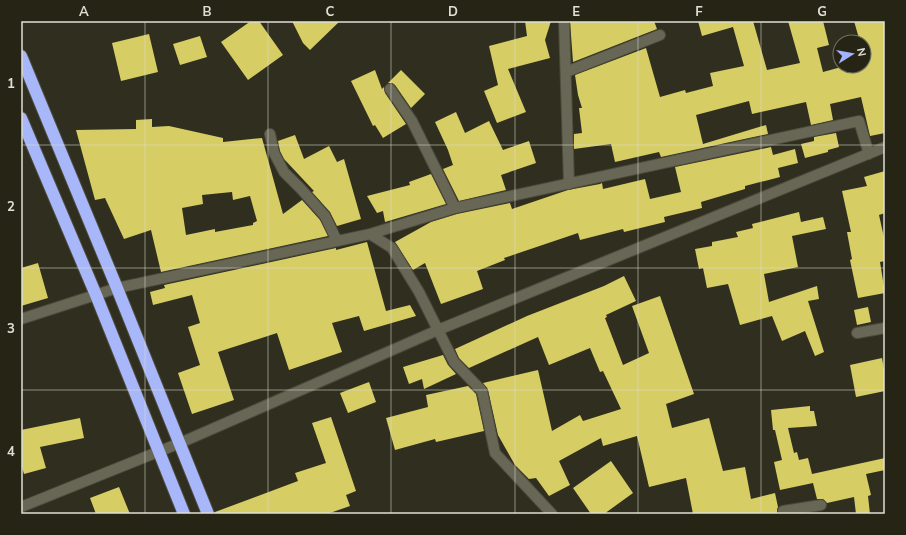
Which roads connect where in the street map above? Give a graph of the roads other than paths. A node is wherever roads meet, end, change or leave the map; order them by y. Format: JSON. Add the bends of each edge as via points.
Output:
{"nodes":[{"id":1,"x":564,"y":21,"type":"edge"},
{"id":2,"x":660,"y":35,"type":"dead end"},
{"id":3,"x":21,"y":56,"type":"edge"},
{"id":4,"x":566,"y":72,"type":"junction"},
{"id":5,"x":390,"y":89,"type":"dead end"},
{"id":6,"x":21,"y":118,"type":"edge"},
{"id":7,"x":270,"y":134,"type":"dead end"},
{"id":8,"x":884,"y":151,"type":"edge"},
{"id":9,"x":869,"y":154,"type":"junction"},
{"id":10,"x":569,"y":184,"type":"junction"},
{"id":11,"x":456,"y":208,"type":"junction"},
{"id":12,"x":370,"y":234,"type":"junction"},
{"id":13,"x":337,"y":241,"type":"junction"},
{"id":14,"x":117,"y":288,"type":"junction"},
{"id":15,"x":96,"y":295,"type":"junction"},
{"id":16,"x":21,"y":319,"type":"edge"},
{"id":17,"x":885,"y":328,"type":"edge"},
{"id":18,"x":438,"y":330,"type":"junction"},
{"id":19,"x":857,"y":333,"type":"dead end"},
{"id":20,"x":180,"y":443,"type":"junction"},
{"id":21,"x":158,"y":452,"type":"junction"},
{"id":22,"x":822,"y":505,"type":"dead end"},
{"id":23,"x":21,"y":507,"type":"edge"},
{"id":24,"x":184,"y":514,"type":"edge"},
{"id":25,"x":208,"y":514,"type":"edge"},
{"id":26,"x":552,"y":514,"type":"edge"},
{"id":27,"x":784,"y":514,"type":"edge"}],
"edges":[{"from":1,"to":4,"type":"street"},
{"from":2,"to":4,"type":"street"},
{"from":3,"to":14,"type":"highway"},
{"from":4,"to":10,"type":"street"},
{"from":5,"to":11,"type":"street","via":[[412,120]]},
{"from":6,"to":15,"type":"highway"},
{"from":7,"to":13,"type":"street","via":[[274,153],[284,172],[325,216]]},
{"from":8,"to":9,"type":"street"},
{"from":9,"to":10,"type":"street","via":[[859,121]]},
{"from":9,"to":18,"type":"street"},
{"from":10,"to":11,"type":"street"},
{"from":11,"to":12,"type":"street"},
{"from":12,"to":13,"type":"street"},
{"from":12,"to":18,"type":"street","via":[[392,248],[419,292]]},
{"from":13,"to":14,"type":"street"},
{"from":14,"to":15,"type":"street"},
{"from":14,"to":20,"type":"highway"},
{"from":15,"to":16,"type":"street"},
{"from":15,"to":21,"type":"highway"},
{"from":17,"to":19,"type":"street"},
{"from":18,"to":20,"type":"street"},
{"from":18,"to":26,"type":"street","via":[[454,362],[482,391],[495,454]]},
{"from":20,"to":21,"type":"street"},
{"from":20,"to":25,"type":"highway"},
{"from":21,"to":23,"type":"street"},
{"from":21,"to":24,"type":"highway"},
{"from":22,"to":27,"type":"street","via":[[783,511]]}]}
